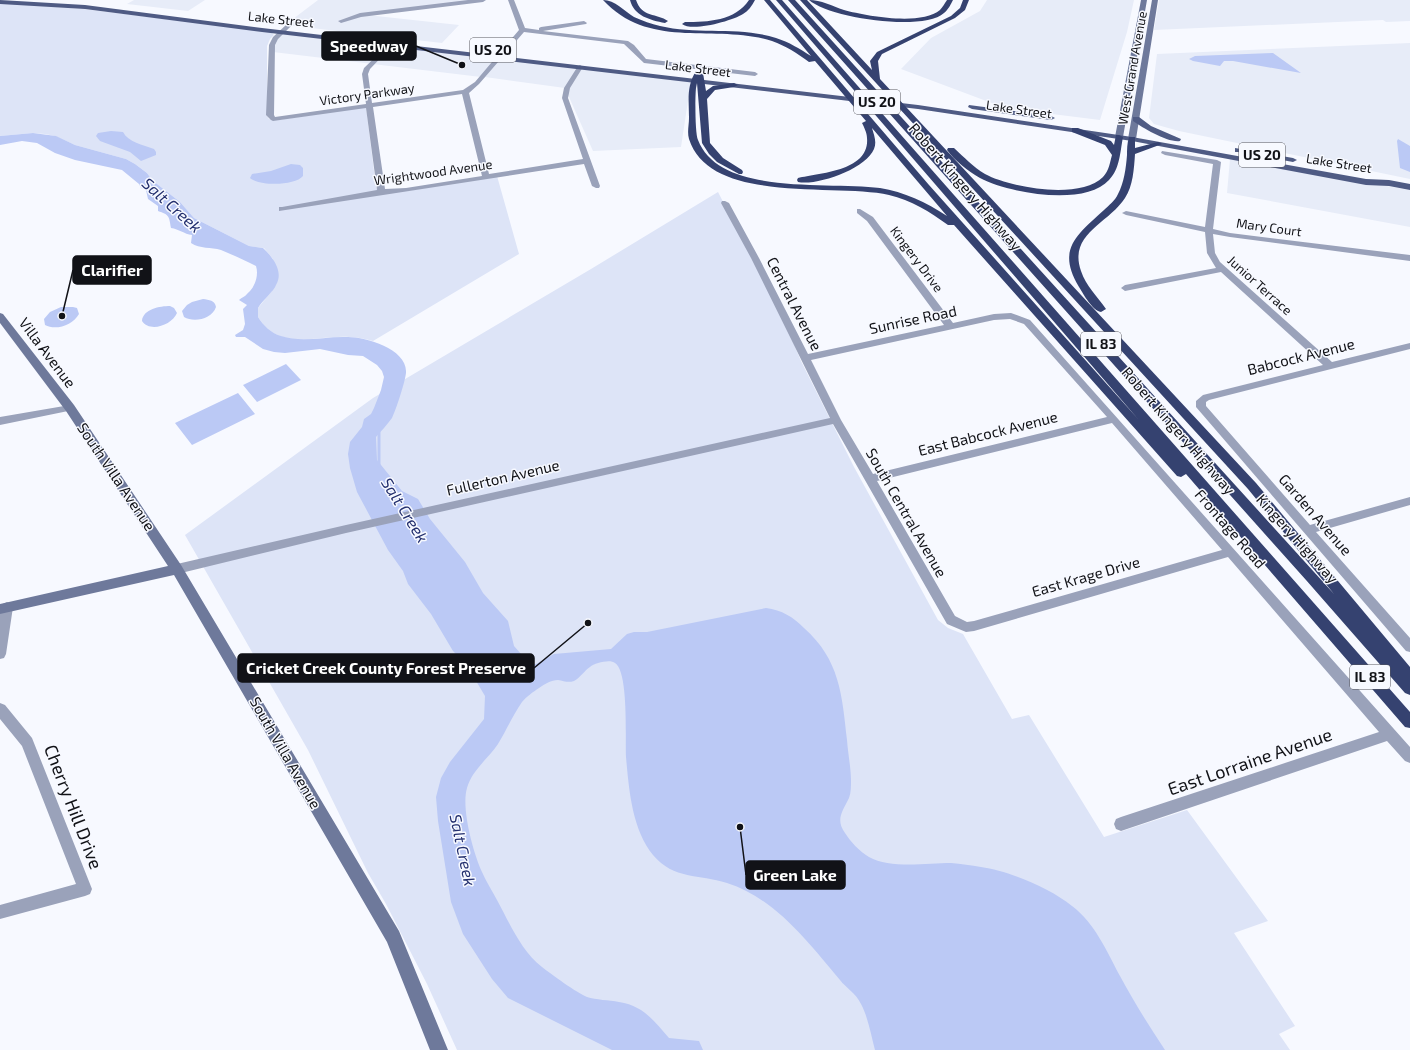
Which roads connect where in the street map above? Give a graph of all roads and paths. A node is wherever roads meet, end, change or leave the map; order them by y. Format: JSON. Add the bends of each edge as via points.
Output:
{"nodes":[{"id":1,"x":28,"y":0,"type":"edge"},
{"id":2,"x":67,"y":0,"type":"edge"},
{"id":3,"x":484,"y":0,"type":"edge"},
{"id":4,"x":511,"y":0,"type":"edge"},
{"id":5,"x":606,"y":0,"type":"edge"},
{"id":6,"x":633,"y":0,"type":"edge"},
{"id":7,"x":752,"y":0,"type":"edge"},
{"id":8,"x":768,"y":0,"type":"edge"},
{"id":9,"x":778,"y":0,"type":"edge"},
{"id":10,"x":791,"y":0,"type":"edge"},
{"id":11,"x":803,"y":0,"type":"edge"},
{"id":12,"x":812,"y":0,"type":"edge"},
{"id":13,"x":950,"y":0,"type":"edge"},
{"id":14,"x":966,"y":0,"type":"edge"},
{"id":15,"x":1144,"y":0,"type":"edge"},
{"id":16,"x":1156,"y":0,"type":"edge"},
{"id":17,"x":0,"y":2,"type":"edge"},
{"id":18,"x":108,"y":4,"type":"junction"},
{"id":19,"x":168,"y":18,"type":"junction"},
{"id":20,"x":341,"y":21,"type":"dead end"},
{"id":21,"x":670,"y":22,"type":"dead end"},
{"id":22,"x":584,"y":23,"type":"dead end"},
{"id":23,"x":679,"y":23,"type":"dead end"},
{"id":24,"x":288,"y":26,"type":"joint"},
{"id":25,"x":280,"y":28,"type":"junction"},
{"id":26,"x":524,"y":30,"type":"junction"},
{"id":27,"x":390,"y":45,"type":"junction"},
{"id":28,"x":504,"y":51,"type":"junction"},
{"id":29,"x":498,"y":58,"type":"junction"},
{"id":30,"x":610,"y":63,"type":"dead end"},
{"id":31,"x":639,"y":66,"type":"dead end"},
{"id":32,"x":580,"y":67,"type":"junction"},
{"id":33,"x":755,"y":74,"type":"dead end"},
{"id":34,"x":698,"y":78,"type":"junction"},
{"id":35,"x":835,"y":78,"type":"junction"},
{"id":36,"x":877,"y":80,"type":"junction"},
{"id":37,"x":734,"y":85,"type":"junction"},
{"id":38,"x":465,"y":92,"type":"junction"},
{"id":39,"x":703,"y":99,"type":"junction"},
{"id":40,"x":369,"y":106,"type":"junction"},
{"id":41,"x":856,"y":106,"type":"junction"},
{"id":42,"x":909,"y":114,"type":"junction"},
{"id":43,"x":1136,"y":119,"type":"junction"},
{"id":44,"x":1075,"y":130,"type":"junction"},
{"id":45,"x":1119,"y":133,"type":"junction"},
{"id":46,"x":1133,"y":135,"type":"junction"},
{"id":47,"x":1177,"y":139,"type":"junction"},
{"id":48,"x":1158,"y":144,"type":"junction"},
{"id":49,"x":1115,"y":153,"type":"junction"},
{"id":50,"x":1131,"y":153,"type":"junction"},
{"id":51,"x":1165,"y":153,"type":"dead end"},
{"id":52,"x":587,"y":161,"type":"junction"},
{"id":53,"x":486,"y":176,"type":"junction"},
{"id":54,"x":1389,"y":183,"type":"junction"},
{"id":55,"x":596,"y":186,"type":"dead end"},
{"id":56,"x":1410,"y":187,"type":"edge"},
{"id":57,"x":380,"y":192,"type":"junction"},
{"id":58,"x":725,"y":203,"type":"dead end"},
{"id":59,"x":282,"y":208,"type":"dead end"},
{"id":60,"x":860,"y":211,"type":"dead end"},
{"id":61,"x":1126,"y":213,"type":"dead end"},
{"id":62,"x":1210,"y":230,"type":"junction"},
{"id":63,"x":1410,"y":258,"type":"edge"},
{"id":64,"x":1222,"y":269,"type":"junction"},
{"id":65,"x":1125,"y":288,"type":"dead end"},
{"id":66,"x":0,"y":316,"type":"edge"},
{"id":67,"x":1027,"y":322,"type":"joint"},
{"id":68,"x":950,"y":326,"type":"junction"},
{"id":69,"x":1051,"y":329,"type":"junction"},
{"id":70,"x":1410,"y":346,"type":"edge"},
{"id":71,"x":806,"y":358,"type":"junction"},
{"id":72,"x":1330,"y":366,"type":"junction"},
{"id":73,"x":1201,"y":401,"type":"joint"},
{"id":74,"x":1175,"y":402,"type":"junction"},
{"id":75,"x":70,"y":408,"type":"junction"},
{"id":76,"x":1114,"y":419,"type":"junction"},
{"id":77,"x":836,"y":420,"type":"junction"},
{"id":78,"x":0,"y":421,"type":"edge"},
{"id":79,"x":870,"y":479,"type":"junction"},
{"id":80,"x":1410,"y":501,"type":"edge"},
{"id":81,"x":1308,"y":530,"type":"junction"},
{"id":82,"x":1231,"y":552,"type":"junction"},
{"id":83,"x":177,"y":569,"type":"junction"},
{"id":84,"x":4,"y":608,"type":"edge"},
{"id":85,"x":951,"y":620,"type":"joint"},
{"id":86,"x":1331,"y":633,"type":"junction"},
{"id":87,"x":1410,"y":647,"type":"edge"},
{"id":88,"x":0,"y":654,"type":"edge"},
{"id":89,"x":1410,"y":677,"type":"edge"},
{"id":90,"x":1410,"y":689,"type":"edge"},
{"id":91,"x":0,"y":709,"type":"edge"},
{"id":92,"x":1410,"y":722,"type":"edge"},
{"id":93,"x":1390,"y":734,"type":"junction"},
{"id":94,"x":1410,"y":757,"type":"edge"},
{"id":95,"x":1121,"y":824,"type":"dead end"},
{"id":96,"x":0,"y":912,"type":"edge"},
{"id":97,"x":439,"y":1050,"type":"edge"}],
"edges":[{"from":1,"to":18,"type":"main road"},
{"from":2,"to":18,"type":"main road"},
{"from":3,"to":20,"type":"street","via":[[360,15]]},
{"from":4,"to":26,"type":"street"},
{"from":5,"to":35,"type":"highway","via":[[636,20],[655,27],[759,36],[785,43],[804,53]]},
{"from":6,"to":21,"type":"highway","via":[[640,12],[651,18]]},
{"from":7,"to":23,"type":"highway","via":[[746,9],[727,19],[700,24]]},
{"from":8,"to":35,"type":"highway"},
{"from":9,"to":86,"type":"highway","name":"Robert Kingery Highway","number":"IL 83"},
{"from":10,"to":90,"type":"highway","name":"Kingery Highway","number":"IL 83"},
{"from":11,"to":36,"type":"highway"},
{"from":12,"to":13,"type":"highway","via":[[860,16],[899,20],[921,19],[936,14],[945,9]]},
{"from":14,"to":36,"type":"highway","via":[[963,9],[953,17],[879,53],[874,61]]},
{"from":15,"to":45,"type":"main road","name":"West Grand Avenue"},
{"from":16,"to":43,"type":"main road","name":"West Grand Avenue"},
{"from":17,"to":19,"type":"main road","name":"Lake Street","number":"US 20","via":[[85,7]]},
{"from":18,"to":19,"type":"main road","via":[[180,12]]},
{"from":19,"to":25,"type":"main road","name":"Lake Street","number":"US 20"},
{"from":22,"to":26,"type":"street"},
{"from":24,"to":25,"type":"street"},
{"from":24,"to":28,"type":"main road","name":"Lake Street","number":"US 20"},
{"from":25,"to":27,"type":"main road","name":"Lake Street","number":"US 20"},
{"from":25,"to":40,"type":"street","name":"Victory Parkway","via":[[272,46],[270,116],[273,118]]},
{"from":26,"to":28,"type":"street"},
{"from":26,"to":33,"type":"street","via":[[626,42],[644,61]]},
{"from":27,"to":29,"type":"main road","name":"Lake Street","number":"US 20"},
{"from":27,"to":40,"type":"street","via":[[367,68],[365,74]]},
{"from":28,"to":29,"type":"street"},
{"from":28,"to":30,"type":"main road","name":"Lake Street","number":"US 20"},
{"from":29,"to":32,"type":"main road","name":"Lake Street","number":"US 20"},
{"from":29,"to":38,"type":"street","via":[[477,83]]},
{"from":31,"to":34,"type":"main road","name":"Lake Street","number":"US 20"},
{"from":32,"to":34,"type":"main road","name":"Lake Street","number":"US 20"},
{"from":32,"to":52,"type":"street","via":[[567,88],[565,98]]},
{"from":34,"to":37,"type":"main road","name":"Lake Street","number":"US 20"},
{"from":34,"to":39,"type":"highway"},
{"from":34,"to":45,"type":"main road","name":"Lake Street","number":"US 20","via":[[908,99],[992,110]]},
{"from":34,"to":69,"type":"highway","via":[[692,91],[693,140],[699,151],[717,170],[737,178],[769,185],[878,190],[918,202],[951,223]]},
{"from":35,"to":41,"type":"highway"},
{"from":36,"to":42,"type":"highway"},
{"from":37,"to":39,"type":"highway","via":[[713,88]]},
{"from":37,"to":44,"type":"main road","name":"Lake Street","number":"US 20","via":[[918,107]]},
{"from":38,"to":40,"type":"street","name":"Victory Parkway"},
{"from":38,"to":53,"type":"street"},
{"from":39,"to":41,"type":"highway","via":[[706,143],[722,162],[740,173],[790,180],[835,174],[856,165],[867,155],[872,135]]},
{"from":40,"to":57,"type":"street"},
{"from":41,"to":69,"type":"highway"},
{"from":42,"to":49,"type":"highway","via":[[988,178],[1042,192],[1072,192],[1093,188],[1105,180],[1113,169]]},
{"from":42,"to":74,"type":"highway"},
{"from":43,"to":46,"type":"main road","name":"West Grand Avenue"},
{"from":43,"to":47,"type":"main road","via":[[1148,128]]},
{"from":44,"to":45,"type":"main road","name":"Lake Street","number":"US 20"},
{"from":44,"to":49,"type":"highway","number":"US 20","via":[[1108,143]]},
{"from":45,"to":46,"type":"main road","name":"Lake Street","number":"US 20"},
{"from":45,"to":49,"type":"highway"},
{"from":46,"to":47,"type":"main road","name":"Lake Street","number":"US 20"},
{"from":46,"to":48,"type":"main road","name":"Lake Street","number":"US 20"},
{"from":46,"to":50,"type":"highway"},
{"from":47,"to":54,"type":"main road","name":"Lake Street","number":"US 20","via":[[1370,174]]},
{"from":48,"to":50,"type":"highway"},
{"from":48,"to":54,"type":"main road","name":"Lake Street","number":"US 20","via":[[1366,182]]},
{"from":50,"to":74,"type":"highway","via":[[1125,190],[1116,204],[1084,234],[1076,245],[1073,257],[1085,290],[1142,355]]},
{"from":51,"to":62,"type":"street","name":"Junior Terrace","via":[[1217,162]]},
{"from":52,"to":53,"type":"street","name":"Wrightwood Avenue"},
{"from":52,"to":55,"type":"street"},
{"from":53,"to":57,"type":"street","name":"Wrightwood Avenue"},
{"from":54,"to":56,"type":"main road","name":"Lake Street","number":"US 20"},
{"from":57,"to":59,"type":"street","name":"Wrightwood Avenue"},
{"from":58,"to":71,"type":"street","name":"Central Avenue"},
{"from":60,"to":68,"type":"street","name":"Kingery Drive","via":[[870,219]]},
{"from":61,"to":62,"type":"street","name":"Mary Court"},
{"from":62,"to":63,"type":"street","name":"Mary Court","via":[[1292,244]]},
{"from":62,"to":64,"type":"street","name":"Junior Terrace","via":[[1212,258]]},
{"from":64,"to":65,"type":"street"},
{"from":64,"to":72,"type":"street","name":"Junior Terrace"},
{"from":66,"to":75,"type":"main road","name":"Villa Avenue"},
{"from":67,"to":68,"type":"street","name":"Sunrise Road","via":[[1011,316],[994,316]]},
{"from":67,"to":76,"type":"street","name":"Frontage Road"},
{"from":68,"to":71,"type":"street","name":"Sunrise Road"},
{"from":69,"to":86,"type":"highway"},
{"from":70,"to":72,"type":"street","name":"Babcock Avenue"},
{"from":71,"to":77,"type":"street","name":"Central Avenue"},
{"from":72,"to":73,"type":"street","name":"Babcock Avenue","via":[[1206,397]]},
{"from":73,"to":81,"type":"street","name":"Garden Avenue","via":[[1201,407]]},
{"from":74,"to":89,"type":"highway","via":[[1252,486]]},
{"from":75,"to":78,"type":"street"},
{"from":75,"to":83,"type":"main road","name":"South Villa Avenue"},
{"from":76,"to":79,"type":"street","name":"East Babcock Avenue"},
{"from":76,"to":82,"type":"street","name":"Frontage Road"},
{"from":77,"to":79,"type":"street","name":"South Central Avenue"},
{"from":77,"to":83,"type":"street","name":"Fullerton Avenue"},
{"from":79,"to":85,"type":"street","name":"South Central Avenue"},
{"from":80,"to":81,"type":"street"},
{"from":81,"to":87,"type":"street","name":"Garden Avenue"},
{"from":82,"to":85,"type":"street","name":"East Krage Drive","via":[[974,626],[966,627]]},
{"from":82,"to":93,"type":"street","name":"Frontage Road"},
{"from":83,"to":84,"type":"main road"},
{"from":83,"to":97,"type":"main road","name":"South Villa Avenue","via":[[393,938]]},
{"from":84,"to":88,"type":"street"},
{"from":86,"to":92,"type":"highway","name":"Robert Kingery Highway","number":"IL 83"},
{"from":91,"to":96,"type":"street","name":"Cherry Hill Drive","via":[[27,742],[85,889]]},
{"from":93,"to":94,"type":"street","name":"Frontage Road"},
{"from":93,"to":95,"type":"street","name":"East Lorraine Avenue"}]}
